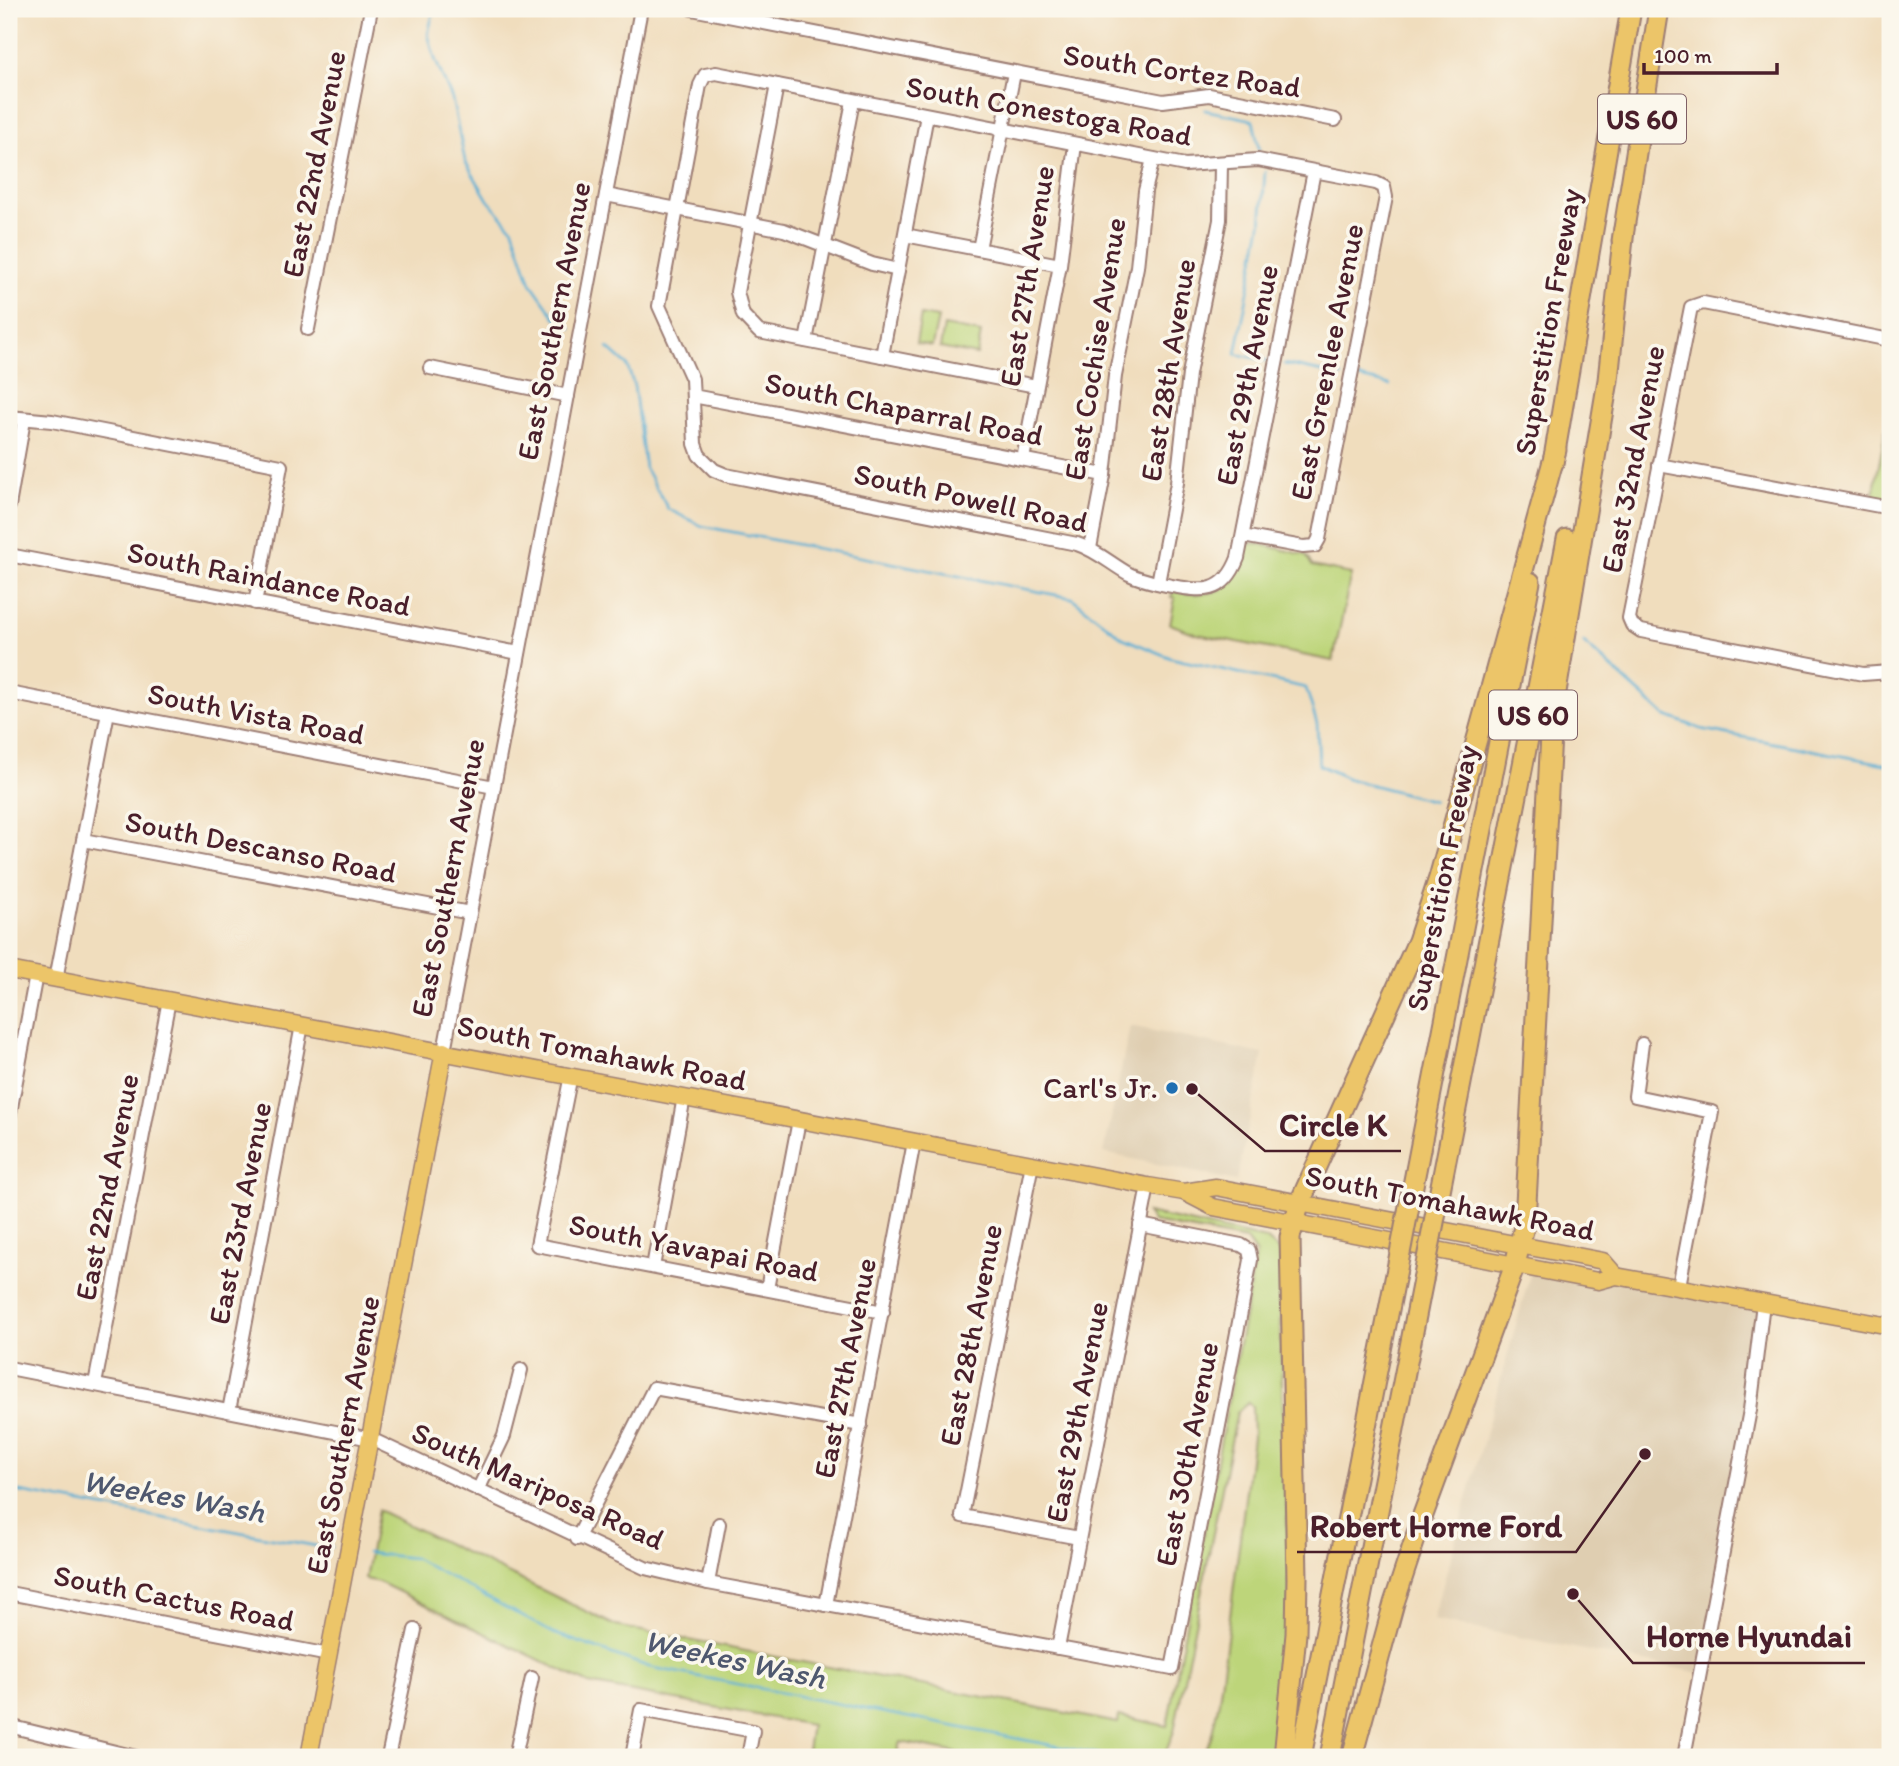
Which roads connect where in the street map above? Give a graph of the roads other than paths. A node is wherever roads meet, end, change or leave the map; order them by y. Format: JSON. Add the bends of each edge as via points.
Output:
{"nodes":[{"id":1,"x":372,"y":9,"type":"edge"},
{"id":2,"x":641,"y":9,"type":"edge"},
{"id":3,"x":692,"y":9,"type":"edge"},
{"id":4,"x":1623,"y":9,"type":"edge"},
{"id":5,"x":1631,"y":9,"type":"edge"},
{"id":6,"x":1659,"y":9,"type":"edge"},
{"id":7,"x":1014,"y":73,"type":"junction"},
{"id":8,"x":777,"y":85,"type":"junction"},
{"id":9,"x":853,"y":101,"type":"junction"},
{"id":10,"x":1615,"y":113,"type":"junction"},
{"id":11,"x":928,"y":115,"type":"junction"},
{"id":12,"x":1335,"y":120,"type":"dead end"},
{"id":13,"x":1003,"y":130,"type":"junction"},
{"id":14,"x":1075,"y":144,"type":"junction"},
{"id":15,"x":1153,"y":159,"type":"junction"},
{"id":16,"x":1221,"y":164,"type":"junction"},
{"id":17,"x":1314,"y":171,"type":"junction"},
{"id":18,"x":1384,"y":187,"type":"joint"},
{"id":19,"x":606,"y":195,"type":"junction"},
{"id":20,"x":677,"y":209,"type":"junction"},
{"id":21,"x":750,"y":223,"type":"junction"},
{"id":22,"x":1624,"y":229,"type":"junction"},
{"id":23,"x":905,"y":235,"type":"junction"},
{"id":24,"x":825,"y":244,"type":"junction"},
{"id":25,"x":979,"y":249,"type":"junction"},
{"id":26,"x":1060,"y":265,"type":"junction"},
{"id":27,"x":898,"y":270,"type":"junction"},
{"id":28,"x":308,"y":329,"type":"dead end"},
{"id":29,"x":1890,"y":340,"type":"edge"},
{"id":30,"x":806,"y":341,"type":"junction"},
{"id":31,"x":882,"y":356,"type":"junction"},
{"id":32,"x":430,"y":368,"type":"dead end"},
{"id":33,"x":1036,"y":386,"type":"junction"},
{"id":34,"x":568,"y":396,"type":"junction"},
{"id":35,"x":693,"y":396,"type":"junction"},
{"id":36,"x":9,"y":417,"type":"edge"},
{"id":37,"x":24,"y":420,"type":"junction"},
{"id":38,"x":1556,"y":450,"type":"junction"},
{"id":39,"x":1023,"y":459,"type":"junction"},
{"id":40,"x":1659,"y":465,"type":"junction"},
{"id":41,"x":1104,"y":475,"type":"junction"},
{"id":42,"x":9,"y":506,"type":"edge"},
{"id":43,"x":1890,"y":509,"type":"edge"},
{"id":44,"x":1243,"y":536,"type":"junction"},
{"id":45,"x":1090,"y":548,"type":"junction"},
{"id":46,"x":9,"y":555,"type":"edge"},
{"id":47,"x":1158,"y":583,"type":"junction"},
{"id":48,"x":1221,"y":584,"type":"joint"},
{"id":49,"x":255,"y":603,"type":"junction"},
{"id":50,"x":519,"y":653,"type":"junction"},
{"id":51,"x":1890,"y":672,"type":"edge"},
{"id":52,"x":9,"y":693,"type":"edge"},
{"id":53,"x":108,"y":712,"type":"junction"},
{"id":54,"x":494,"y":787,"type":"junction"},
{"id":55,"x":83,"y":840,"type":"junction"},
{"id":56,"x":470,"y":913,"type":"junction"},
{"id":57,"x":9,"y":970,"type":"edge"},
{"id":58,"x":36,"y":975,"type":"junction"},
{"id":59,"x":56,"y":979,"type":"junction"},
{"id":60,"x":169,"y":1000,"type":"junction"},
{"id":61,"x":302,"y":1025,"type":"junction"},
{"id":62,"x":1643,"y":1044,"type":"dead end"},
{"id":63,"x":444,"y":1051,"type":"junction"},
{"id":64,"x":570,"y":1075,"type":"junction"},
{"id":65,"x":684,"y":1097,"type":"junction"},
{"id":66,"x":9,"y":1118,"type":"edge"},
{"id":67,"x":799,"y":1119,"type":"junction"},
{"id":68,"x":914,"y":1142,"type":"junction"},
{"id":69,"x":1032,"y":1164,"type":"junction"},
{"id":70,"x":1148,"y":1186,"type":"junction"},
{"id":71,"x":1184,"y":1192,"type":"junction"},
{"id":72,"x":1300,"y":1202,"type":"junction"},
{"id":73,"x":1294,"y":1222,"type":"junction"},
{"id":74,"x":1140,"y":1225,"type":"junction"},
{"id":75,"x":1520,"y":1245,"type":"junction"},
{"id":76,"x":1515,"y":1265,"type":"junction"},
{"id":77,"x":653,"y":1267,"type":"junction"},
{"id":78,"x":1616,"y":1276,"type":"junction"},
{"id":79,"x":1679,"y":1286,"type":"junction"},
{"id":80,"x":767,"y":1289,"type":"junction"},
{"id":81,"x":1763,"y":1303,"type":"junction"},
{"id":82,"x":883,"y":1312,"type":"junction"},
{"id":83,"x":1890,"y":1326,"type":"edge"},
{"id":84,"x":9,"y":1368,"type":"edge"},
{"id":85,"x":521,"y":1370,"type":"dead end"},
{"id":86,"x":95,"y":1384,"type":"junction"},
{"id":87,"x":229,"y":1411,"type":"junction"},
{"id":88,"x":861,"y":1425,"type":"junction"},
{"id":89,"x":371,"y":1439,"type":"junction"},
{"id":90,"x":478,"y":1490,"type":"junction"},
{"id":91,"x":719,"y":1524,"type":"dead end"},
{"id":92,"x":1079,"y":1538,"type":"junction"},
{"id":93,"x":577,"y":1539,"type":"junction"},
{"id":94,"x":708,"y":1583,"type":"junction"},
{"id":95,"x":9,"y":1593,"type":"edge"},
{"id":96,"x":826,"y":1605,"type":"junction"},
{"id":97,"x":415,"y":1630,"type":"dead end"},
{"id":98,"x":1058,"y":1648,"type":"junction"},
{"id":99,"x":330,"y":1655,"type":"junction"},
{"id":100,"x":1172,"y":1669,"type":"joint"},
{"id":101,"x":532,"y":1678,"type":"dead end"},
{"id":102,"x":9,"y":1726,"type":"edge"},
{"id":103,"x":136,"y":1757,"type":"edge"},
{"id":104,"x":309,"y":1757,"type":"edge"},
{"id":105,"x":388,"y":1757,"type":"edge"},
{"id":106,"x":515,"y":1757,"type":"edge"},
{"id":107,"x":632,"y":1757,"type":"edge"},
{"id":108,"x":748,"y":1757,"type":"edge"},
{"id":109,"x":1284,"y":1757,"type":"edge"},
{"id":110,"x":1301,"y":1757,"type":"edge"},
{"id":111,"x":1330,"y":1757,"type":"edge"},
{"id":112,"x":1352,"y":1757,"type":"edge"},
{"id":113,"x":1684,"y":1757,"type":"edge"}],
"edges":[{"from":1,"to":28,"type":"street","name":"East 22nd Avenue"},
{"from":2,"to":19,"type":"street","name":"East Southern Avenue"},
{"from":3,"to":7,"type":"street","name":"South Cortez Road"},
{"from":4,"to":10,"type":"highway"},
{"from":5,"to":10,"type":"highway","name":"Superstition Freeway","number":"US 60"},
{"from":6,"to":22,"type":"highway","name":"Superstition Freeway","number":"US 60"},
{"from":7,"to":12,"type":"street","name":"South Cortez Road","via":[[1163,101],[1209,95]]},
{"from":7,"to":13,"type":"street"},
{"from":8,"to":9,"type":"street","name":"South Conestoga Road"},
{"from":8,"to":20,"type":"street","name":"South Conestoga Road","via":[[705,75],[699,85]]},
{"from":8,"to":21,"type":"street"},
{"from":9,"to":11,"type":"street","name":"South Conestoga Road"},
{"from":9,"to":24,"type":"street"},
{"from":10,"to":38,"type":"highway","name":"Superstition Freeway","number":"US 60"},
{"from":11,"to":13,"type":"street","name":"South Conestoga Road"},
{"from":11,"to":23,"type":"street"},
{"from":13,"to":14,"type":"street","name":"South Conestoga Road"},
{"from":13,"to":25,"type":"street"},
{"from":14,"to":15,"type":"street","name":"South Conestoga Road"},
{"from":14,"to":26,"type":"street","name":"East 27th Avenue"},
{"from":15,"to":16,"type":"street","name":"South Conestoga Road","via":[[1198,166]]},
{"from":15,"to":41,"type":"street","name":"East Cochise Avenue","via":[[1115,376]]},
{"from":16,"to":17,"type":"street","name":"South Conestoga Road","via":[[1258,160]]},
{"from":16,"to":47,"type":"street","name":"East 28th Avenue","via":[[1220,220],[1189,374],[1177,483]]},
{"from":17,"to":18,"type":"street","name":"South Conestoga Road"},
{"from":17,"to":44,"type":"street","name":"East 29th Avenue"},
{"from":18,"to":44,"type":"street","name":"East Greenlee Avenue","via":[[1386,197],[1319,538],[1315,546],[1303,547]]},
{"from":19,"to":20,"type":"street"},
{"from":19,"to":34,"type":"street","name":"East Southern Avenue"},
{"from":20,"to":21,"type":"street"},
{"from":20,"to":35,"type":"street","via":[[659,306],[692,379]]},
{"from":21,"to":24,"type":"street"},
{"from":21,"to":30,"type":"street","via":[[737,292],[743,315],[759,332]]},
{"from":22,"to":75,"type":"highway","via":[[1608,380],[1552,716],[1525,1222]]},
{"from":22,"to":111,"type":"highway","name":"Superstition Freeway","number":"US 60","bridge":true},
{"from":23,"to":25,"type":"street"},
{"from":23,"to":27,"type":"street"},
{"from":24,"to":27,"type":"street"},
{"from":24,"to":30,"type":"street"},
{"from":25,"to":26,"type":"street"},
{"from":26,"to":33,"type":"street","name":"East 27th Avenue"},
{"from":27,"to":31,"type":"street"},
{"from":29,"to":40,"type":"street","name":"East 32nd Avenue","via":[[1695,304],[1688,315]]},
{"from":30,"to":31,"type":"street"},
{"from":31,"to":33,"type":"street"},
{"from":32,"to":34,"type":"street"},
{"from":33,"to":39,"type":"street","name":"East 27th Avenue"},
{"from":34,"to":50,"type":"street","name":"East Southern Avenue"},
{"from":35,"to":39,"type":"street","name":"South Chaparral Road"},
{"from":35,"to":45,"type":"street","name":"South Powell Road","via":[[695,444],[705,463],[726,475]]},
{"from":36,"to":37,"type":"street"},
{"from":37,"to":42,"type":"street"},
{"from":37,"to":49,"type":"street","via":[[52,421],[281,466]]},
{"from":38,"to":72,"type":"highway","via":[[1418,941]]},
{"from":38,"to":110,"type":"highway","name":"Superstition Freeway","number":"US 60","bridge":true},
{"from":39,"to":41,"type":"street","name":"South Chaparral Road"},
{"from":40,"to":43,"type":"street"},
{"from":40,"to":51,"type":"street","name":"East 32nd Avenue","via":[[1630,615],[1632,625],[1641,631],[1863,674]]},
{"from":41,"to":45,"type":"street","name":"East Cochise Avenue"},
{"from":44,"to":48,"type":"street","name":"East 29th Avenue","via":[[1232,574]]},
{"from":45,"to":47,"type":"street","name":"South Powell Road","via":[[1130,575]]},
{"from":46,"to":49,"type":"street","name":"South Raindance Road"},
{"from":47,"to":48,"type":"street","name":"South Powell Road","via":[[1194,590]]},
{"from":49,"to":50,"type":"street","name":"South Raindance Road"},
{"from":50,"to":54,"type":"street","name":"East Southern Avenue"},
{"from":52,"to":53,"type":"street","name":"South Vista Road"},
{"from":53,"to":54,"type":"street","name":"South Vista Road"},
{"from":53,"to":55,"type":"street"},
{"from":54,"to":56,"type":"street","name":"East Southern Avenue"},
{"from":55,"to":56,"type":"street","name":"South Descanso Road"},
{"from":55,"to":59,"type":"street"},
{"from":56,"to":63,"type":"street","name":"East Southern Avenue"},
{"from":57,"to":58,"type":"main road","name":"South Tomahawk Road"},
{"from":58,"to":59,"type":"main road","name":"South Tomahawk Road"},
{"from":58,"to":66,"type":"street"},
{"from":59,"to":60,"type":"main road","name":"South Tomahawk Road"},
{"from":60,"to":61,"type":"main road","name":"South Tomahawk Road"},
{"from":60,"to":86,"type":"street","name":"East 22nd Avenue"},
{"from":61,"to":63,"type":"main road","name":"South Tomahawk Road"},
{"from":61,"to":87,"type":"street","name":"East 23rd Avenue"},
{"from":62,"to":79,"type":"street","via":[[1635,1096],[1712,1112]]},
{"from":63,"to":64,"type":"main road","name":"South Tomahawk Road"},
{"from":63,"to":89,"type":"main road","name":"East Southern Avenue"},
{"from":64,"to":65,"type":"main road","name":"South Tomahawk Road"},
{"from":64,"to":77,"type":"street","name":"South Yavapai Road","via":[[537,1245]]},
{"from":65,"to":67,"type":"main road","name":"South Tomahawk Road"},
{"from":65,"to":77,"type":"street"},
{"from":67,"to":68,"type":"main road","name":"South Tomahawk Road"},
{"from":67,"to":80,"type":"street"},
{"from":68,"to":69,"type":"main road","name":"South Tomahawk Road"},
{"from":68,"to":82,"type":"street","name":"East 27th Avenue"},
{"from":69,"to":70,"type":"main road","name":"South Tomahawk Road"},
{"from":69,"to":92,"type":"street","name":"East 28th Avenue","via":[[962,1516]]},
{"from":70,"to":71,"type":"main road","name":"South Tomahawk Road"},
{"from":70,"to":74,"type":"street","name":"East 29th Avenue"},
{"from":71,"to":72,"type":"main road","name":"South Tomahawk Road","via":[[1216,1187]]},
{"from":71,"to":73,"type":"main road","name":"South Tomahawk Road","via":[[1213,1207]]},
{"from":72,"to":73,"type":"highway"},
{"from":72,"to":75,"type":"main road","name":"South Tomahawk Road"},
{"from":73,"to":76,"type":"main road","name":"South Tomahawk Road"},
{"from":73,"to":109,"type":"highway","via":[[1290,1237],[1296,1620]]},
{"from":74,"to":92,"type":"street","name":"East 29th Avenue"},
{"from":74,"to":100,"type":"street","name":"East 30th Avenue","via":[[1241,1245],[1249,1250],[1251,1260]]},
{"from":75,"to":76,"type":"highway"},
{"from":75,"to":78,"type":"main road","name":"South Tomahawk Road","via":[[1603,1261]]},
{"from":76,"to":78,"type":"main road","name":"South Tomahawk Road","via":[[1598,1280]]},
{"from":76,"to":112,"type":"highway","via":[[1419,1527]]},
{"from":77,"to":80,"type":"street","name":"South Yavapai Road"},
{"from":78,"to":79,"type":"main road","name":"South Tomahawk Road"},
{"from":79,"to":81,"type":"main road","name":"South Tomahawk Road"},
{"from":80,"to":82,"type":"street","name":"South Yavapai Road"},
{"from":81,"to":83,"type":"main road","name":"South Tomahawk Road"},
{"from":81,"to":113,"type":"street","via":[[1750,1410]]},
{"from":82,"to":88,"type":"street","name":"East 27th Avenue"},
{"from":84,"to":86,"type":"street","name":"South Mariposa Road"},
{"from":85,"to":90,"type":"street","via":[[504,1436]]},
{"from":86,"to":87,"type":"street","name":"South Mariposa Road"},
{"from":87,"to":89,"type":"street","name":"South Mariposa Road"},
{"from":88,"to":93,"type":"street","via":[[654,1388]]},
{"from":88,"to":96,"type":"street","name":"East 27th Avenue"},
{"from":89,"to":90,"type":"street","name":"South Mariposa Road"},
{"from":89,"to":99,"type":"main road","name":"East Southern Avenue"},
{"from":90,"to":93,"type":"street","name":"South Mariposa Road"},
{"from":91,"to":94,"type":"street"},
{"from":92,"to":98,"type":"street","name":"East 29th Avenue"},
{"from":93,"to":94,"type":"street","name":"South Mariposa Road","via":[[645,1568]]},
{"from":94,"to":96,"type":"street","name":"South Mariposa Road"},
{"from":95,"to":99,"type":"street","name":"South Cactus Road"},
{"from":96,"to":98,"type":"street","name":"South Mariposa Road"},
{"from":97,"to":105,"type":"street"},
{"from":98,"to":100,"type":"street","name":"South Mariposa Road"},
{"from":99,"to":104,"type":"main road","name":"East Southern Avenue"},
{"from":101,"to":106,"type":"street"},
{"from":102,"to":103,"type":"street"},
{"from":107,"to":108,"type":"street","via":[[641,1710],[753,1731]]}]}
